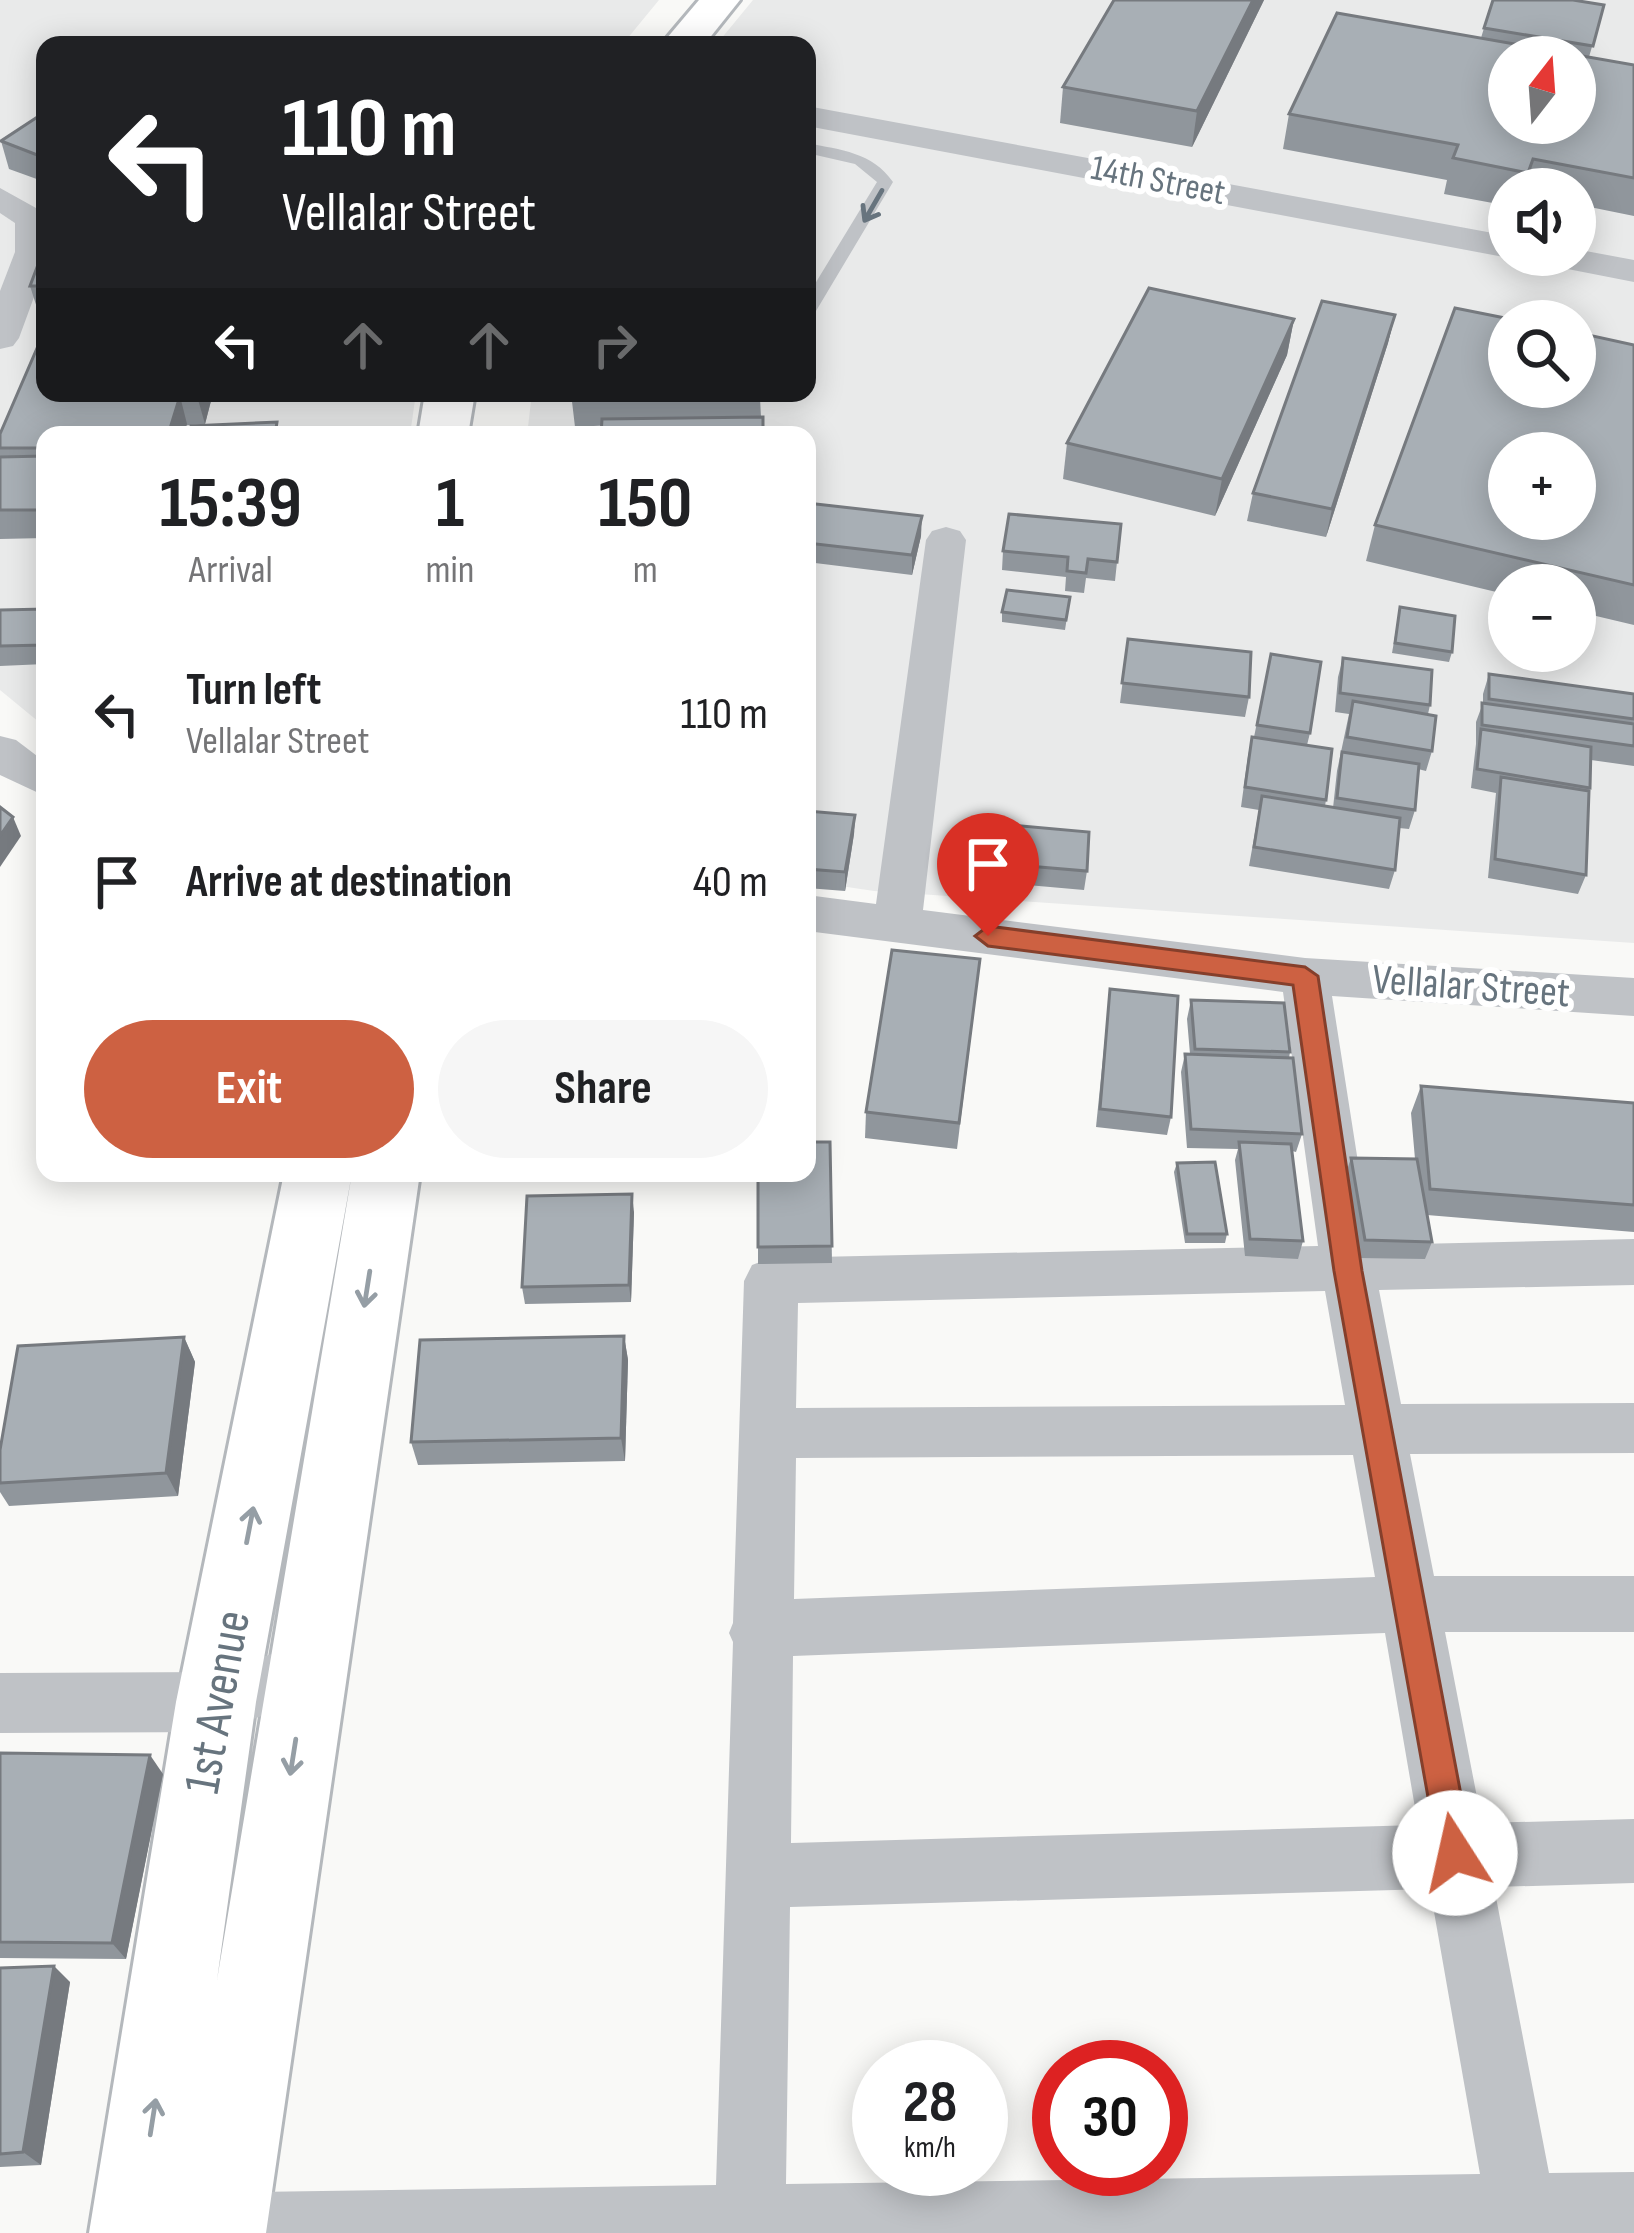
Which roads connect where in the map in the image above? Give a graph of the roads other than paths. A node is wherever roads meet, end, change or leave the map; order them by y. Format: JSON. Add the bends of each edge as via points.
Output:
{"nodes":[{"id":1,"x":684,"y":0,"type":"edge"},
{"id":2,"x":720,"y":0,"type":"edge"},
{"id":3,"x":654,"y":36,"type":"edge"},
{"id":4,"x":690,"y":36,"type":"edge"},
{"id":5,"x":816,"y":118,"type":"edge"},
{"id":6,"x":816,"y":150,"type":"edge"},
{"id":7,"x":3,"y":205,"type":"edge"},
{"id":8,"x":1488,"y":243,"type":"edge"},
{"id":9,"x":1596,"y":264,"type":"edge"},
{"id":10,"x":1634,"y":271,"type":"edge"},
{"id":11,"x":816,"y":296,"type":"edge"},
{"id":12,"x":0,"y":338,"type":"edge"},
{"id":13,"x":946,"y":540,"type":"dead end"},
{"id":14,"x":816,"y":914,"type":"edge"},
{"id":15,"x":897,"y":925,"type":"junction"},
{"id":16,"x":1305,"y":976,"type":"junction"},
{"id":17,"x":1626,"y":996,"type":"edge"},
{"id":18,"x":316,"y":1182,"type":"edge"},
{"id":19,"x":385,"y":1182,"type":"edge"},
{"id":20,"x":1634,"y":1262,"type":"edge"},
{"id":21,"x":1348,"y":1271,"type":"junction"},
{"id":22,"x":1377,"y":1428,"type":"junction"},
{"id":23,"x":1634,"y":1428,"type":"edge"},
{"id":24,"x":767,"y":1433,"type":"junction"},
{"id":25,"x":1409,"y":1604,"type":"junction"},
{"id":26,"x":1634,"y":1604,"type":"edge"},
{"id":27,"x":761,"y":1631,"type":"junction"},
{"id":28,"x":306,"y":1672,"type":"junction"},
{"id":29,"x":0,"y":1702,"type":"edge"},
{"id":30,"x":216,"y":1702,"type":"junction"},
{"id":31,"x":1634,"y":1851,"type":"edge"},
{"id":32,"x":1455,"y":1853,"type":"junction"},
{"id":33,"x":758,"y":1876,"type":"junction"},
{"id":34,"x":1634,"y":2207,"type":"edge"},
{"id":35,"x":1521,"y":2208,"type":"junction"},
{"id":36,"x":750,"y":2225,"type":"edge"},
{"id":37,"x":136,"y":2230,"type":"edge"},
{"id":38,"x":220,"y":2230,"type":"edge"}],
"edges":[{"from":1,"to":3,"type":"main road"},
{"from":2,"to":4,"type":"main road"},
{"from":5,"to":8,"type":"street","name":"14th Street"},
{"from":6,"to":11,"type":"lane","one_way":true,"via":[[856,158],[886,182]]},
{"from":7,"to":12,"type":"street","via":[[32,219],[33,252]]},
{"from":9,"to":10,"type":"street"},
{"from":13,"to":15,"type":"street"},
{"from":14,"to":15,"type":"street","name":"Vellalar Street"},
{"from":15,"to":16,"type":"street","name":"Vellalar Street"},
{"from":16,"to":17,"type":"street","name":"Vellalar Street"},
{"from":16,"to":21,"type":"street"},
{"from":30,"to":18,"type":"main road","name":"1st Avenue","one_way":true},
{"from":19,"to":28,"type":"main road","name":"1st Avenue","one_way":true},
{"from":20,"to":21,"type":"street"},
{"from":21,"to":22,"type":"street"},
{"from":21,"to":24,"type":"street","via":[[771,1280]]},
{"from":22,"to":23,"type":"street"},
{"from":22,"to":24,"type":"street"},
{"from":22,"to":25,"type":"street"},
{"from":24,"to":27,"type":"street"},
{"from":25,"to":26,"type":"street"},
{"from":25,"to":27,"type":"street"},
{"from":25,"to":32,"type":"street"},
{"from":27,"to":33,"type":"street"},
{"from":28,"to":30,"type":"street"},
{"from":28,"to":38,"type":"main road","name":"1st Avenue","one_way":true},
{"from":29,"to":30,"type":"street"},
{"from":37,"to":30,"type":"main road","name":"1st Avenue","one_way":true},
{"from":31,"to":32,"type":"street"},
{"from":32,"to":33,"type":"street"},
{"from":32,"to":35,"type":"street"},
{"from":33,"to":36,"type":"street"},
{"from":34,"to":35,"type":"street"},
{"from":35,"to":36,"type":"street"},
{"from":36,"to":38,"type":"street"},
{"from":37,"to":38,"type":"street"}]}
